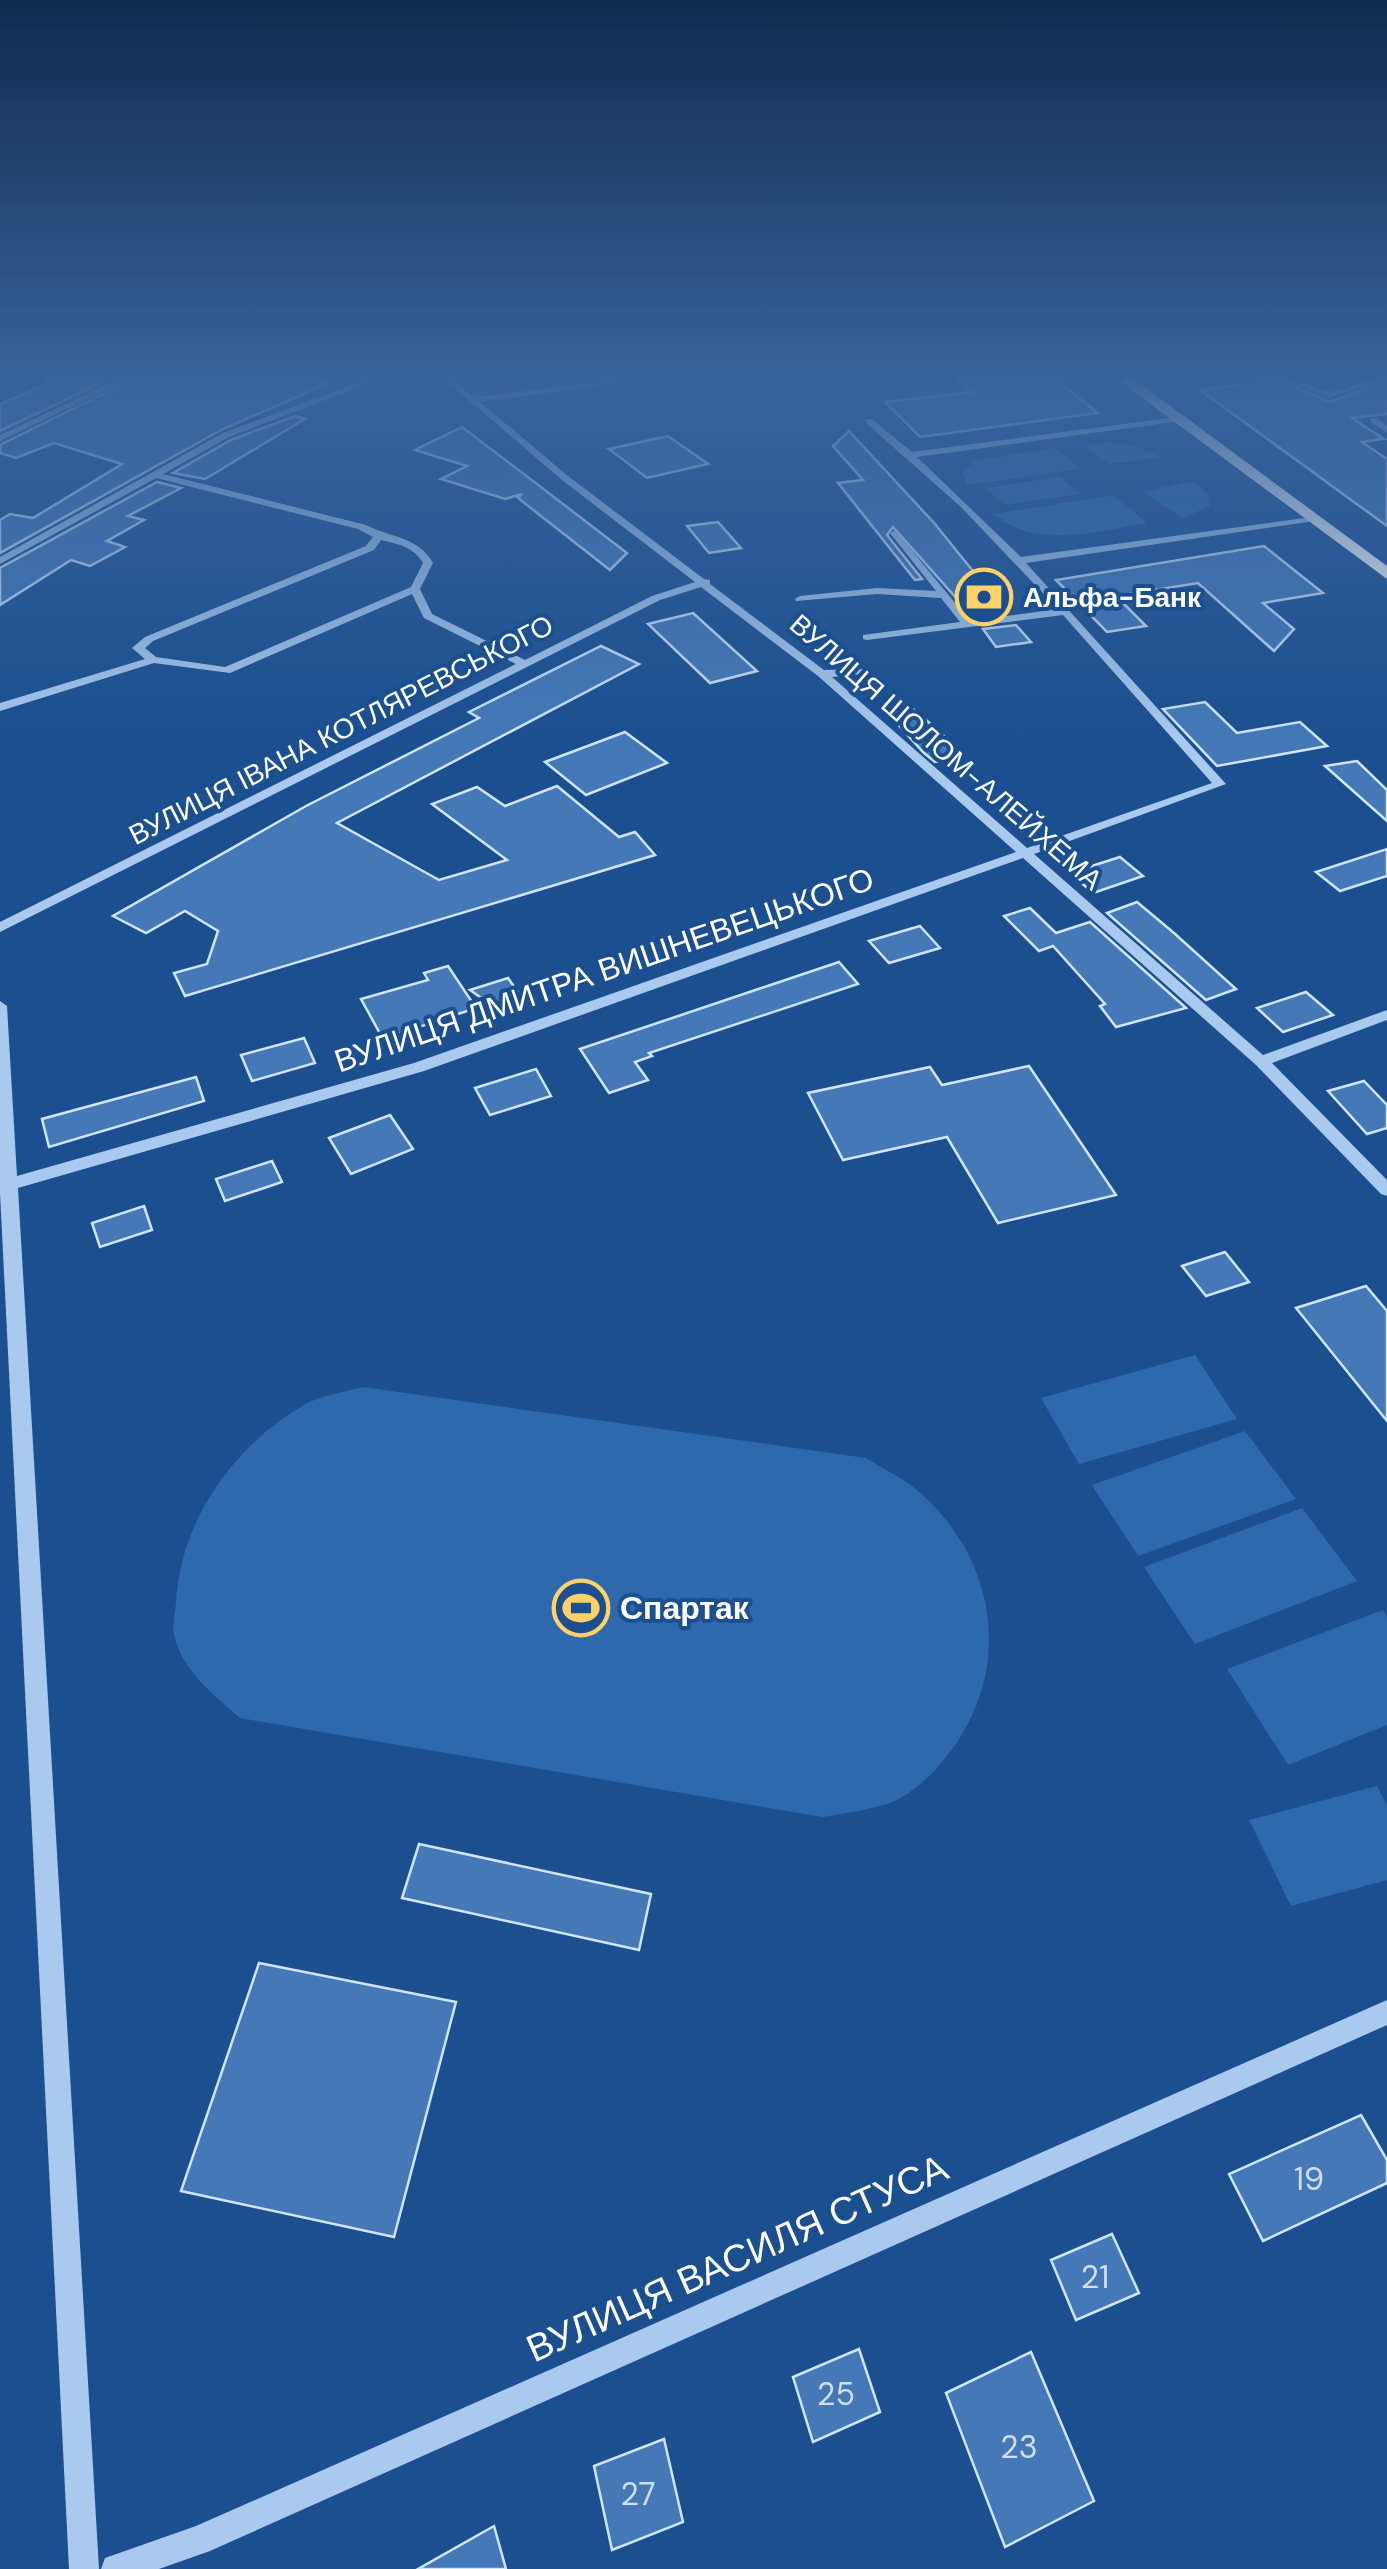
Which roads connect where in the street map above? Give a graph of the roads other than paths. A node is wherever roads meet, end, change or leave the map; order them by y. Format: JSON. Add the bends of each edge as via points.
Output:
{"nodes":[{"id":1,"x":107,"y":500,"type":"edge"},
{"id":2,"x":255,"y":500,"type":"edge"},
{"id":3,"x":595,"y":500,"type":"edge"},
{"id":4,"x":956,"y":500,"type":"edge"},
{"id":5,"x":1282,"y":500,"type":"edge"},
{"id":6,"x":1308,"y":519,"type":"junction"},
{"id":7,"x":895,"y":532,"type":"dead end"},
{"id":8,"x":378,"y":536,"type":"junction"},
{"id":9,"x":0,"y":561,"type":"edge"},
{"id":10,"x":1017,"y":561,"type":"junction"},
{"id":11,"x":1387,"y":574,"type":"edge"},
{"id":12,"x":706,"y":582,"type":"junction"},
{"id":13,"x":415,"y":590,"type":"junction"},
{"id":14,"x":944,"y":595,"type":"junction"},
{"id":15,"x":800,"y":599,"type":"dead end"},
{"id":16,"x":1063,"y":612,"type":"junction"},
{"id":17,"x":967,"y":624,"type":"junction"},
{"id":18,"x":868,"y":637,"type":"dead end"},
{"id":19,"x":153,"y":660,"type":"junction"},
{"id":20,"x":525,"y":664,"type":"junction"},
{"id":21,"x":862,"y":670,"type":"dead end"},
{"id":22,"x":822,"y":674,"type":"junction"},
{"id":23,"x":0,"y":707,"type":"edge"},
{"id":24,"x":1025,"y":854,"type":"junction"},
{"id":25,"x":0,"y":928,"type":"edge"},
{"id":26,"x":0,"y":1006,"type":"edge"},
{"id":27,"x":1387,"y":1015,"type":"edge"},
{"id":28,"x":1261,"y":1061,"type":"junction"},
{"id":29,"x":5,"y":1185,"type":"edge"},
{"id":30,"x":1387,"y":1190,"type":"edge"},
{"id":31,"x":1387,"y":2012,"type":"edge"},
{"id":32,"x":84,"y":2569,"type":"edge"},
{"id":33,"x":116,"y":2569,"type":"edge"}],
"edges":[{"from":1,"to":9,"type":"street"},
{"from":2,"to":8,"type":"street"},
{"from":3,"to":12,"type":"street","name":"ВУЛИЦЯ ШОЛОМ-АЛЕЙХЕМА"},
{"from":4,"to":10,"type":"street"},
{"from":5,"to":6,"type":"highway"},
{"from":6,"to":10,"type":"street"},
{"from":6,"to":11,"type":"highway"},
{"from":7,"to":14,"type":"street"},
{"from":8,"to":13,"type":"street","via":[[425,555],[428,563]]},
{"from":8,"to":19,"type":"street","via":[[370,548],[150,639],[138,648]]},
{"from":10,"to":16,"type":"street"},
{"from":12,"to":20,"type":"street","name":"ВУЛИЦЯ ІВАНА КОТЛЯРЕВСЬКОГО","via":[[656,598]]},
{"from":12,"to":22,"type":"street","name":"ВУЛИЦЯ ШОЛОМ-АЛЕЙХЕМА"},
{"from":13,"to":19,"type":"street","via":[[226,671]]},
{"from":13,"to":20,"type":"street","via":[[428,616]]},
{"from":14,"to":15,"type":"street","via":[[877,591]]},
{"from":14,"to":17,"type":"street"},
{"from":16,"to":17,"type":"street"},
{"from":16,"to":24,"type":"street","name":"ВУЛИЦЯ ДМИТРА ВИШНЕВЕЦЬКОГО","via":[[1220,784]]},
{"from":17,"to":18,"type":"street"},
{"from":19,"to":23,"type":"street"},
{"from":20,"to":25,"type":"street","name":"ВУЛИЦЯ ІВАНА КОТЛЯРЕВСЬКОГО"},
{"from":21,"to":22,"type":"street"},
{"from":22,"to":24,"type":"street","name":"ВУЛИЦЯ ШОЛОМ-АЛЕЙХЕМА"},
{"from":24,"to":28,"type":"street","name":"ВУЛИЦЯ ШОЛОМ-АЛЕЙХЕМА"},
{"from":24,"to":29,"type":"street","name":"ВУЛИЦЯ ДМИТРА ВИШНЕВЕЦЬКОГО","via":[[418,1066]]},
{"from":26,"to":29,"type":"street"},
{"from":27,"to":28,"type":"street"},
{"from":28,"to":30,"type":"street","name":"ВУЛИЦЯ ШОЛОМ-АЛЕЙХЕМА"},
{"from":29,"to":32,"type":"street"},
{"from":31,"to":33,"type":"street","name":"ВУЛИЦЯ ВАСИЛЯ СТУСА","via":[[199,2540]]}]}
